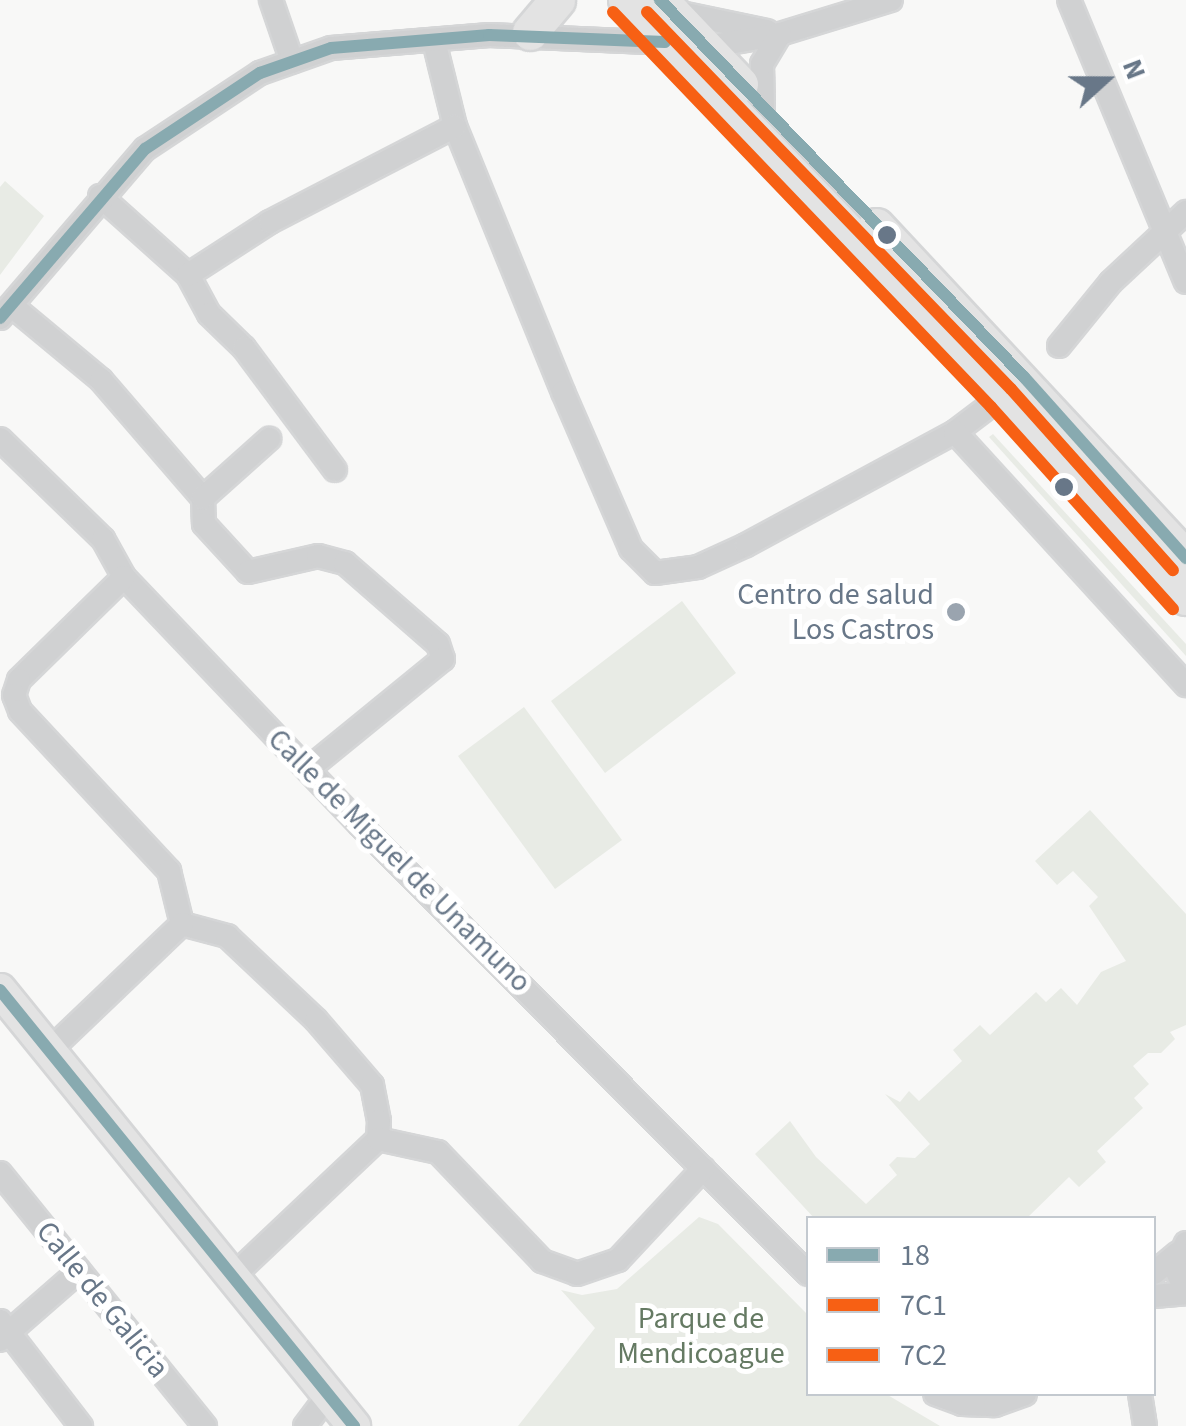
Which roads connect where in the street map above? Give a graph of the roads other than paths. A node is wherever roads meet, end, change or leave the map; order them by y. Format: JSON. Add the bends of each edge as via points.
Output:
{"nodes":[{"id":1,"x":272,"y":0,"type":"edge"},
{"id":2,"x":557,"y":0,"type":"edge"},
{"id":3,"x":891,"y":0,"type":"edge"},
{"id":4,"x":1069,"y":0,"type":"edge"},
{"id":5,"x":648,"y":10,"type":"edge"},
{"id":6,"x":530,"y":32,"type":"junction"},
{"id":7,"x":780,"y":34,"type":"junction"},
{"id":8,"x":584,"y":35,"type":"junction"},
{"id":9,"x":434,"y":41,"type":"junction"},
{"id":10,"x":708,"y":50,"type":"junction"},
{"id":11,"x":292,"y":60,"type":"junction"},
{"id":12,"x":763,"y":109,"type":"junction"},
{"id":13,"x":455,"y":126,"type":"junction"},
{"id":14,"x":100,"y":196,"type":"junction"},
{"id":15,"x":1186,"y":212,"type":"edge"},
{"id":16,"x":1166,"y":228,"type":"junction"},
{"id":17,"x":188,"y":274,"type":"junction"},
{"id":18,"x":1186,"y":282,"type":"edge"},
{"id":19,"x":6,"y":312,"type":"edge"},
{"id":20,"x":1058,"y":346,"type":"dead end"},
{"id":21,"x":1004,"y":395,"type":"junction"},
{"id":22,"x":955,"y":432,"type":"junction"},
{"id":23,"x":0,"y":439,"type":"edge"},
{"id":24,"x":269,"y":439,"type":"dead end"},
{"id":25,"x":335,"y":470,"type":"dead end"},
{"id":26,"x":203,"y":498,"type":"junction"},
{"id":27,"x":1186,"y":558,"type":"edge"},
{"id":28,"x":124,"y":576,"type":"junction"},
{"id":29,"x":1186,"y":597,"type":"edge"},
{"id":30,"x":1186,"y":684,"type":"edge"},
{"id":31,"x":308,"y":769,"type":"junction"},
{"id":32,"x":182,"y":924,"type":"junction"},
{"id":33,"x":0,"y":990,"type":"edge"},
{"id":34,"x":49,"y":1050,"type":"junction"},
{"id":35,"x":378,"y":1139,"type":"junction"},
{"id":36,"x":703,"y":1169,"type":"junction"},
{"id":37,"x":0,"y":1173,"type":"edge"},
{"id":38,"x":1182,"y":1248,"type":"edge"},
{"id":39,"x":79,"y":1271,"type":"junction"},
{"id":40,"x":1156,"y":1271,"type":"edge"},
{"id":41,"x":806,"y":1272,"type":"edge"},
{"id":42,"x":231,"y":1278,"type":"junction"},
{"id":43,"x":1186,"y":1292,"type":"edge"},
{"id":44,"x":1156,"y":1296,"type":"edge"},
{"id":45,"x":3,"y":1331,"type":"edge"},
{"id":46,"x":328,"y":1395,"type":"junction"},
{"id":47,"x":940,"y":1396,"type":"edge"},
{"id":48,"x":1020,"y":1396,"type":"edge"},
{"id":49,"x":1140,"y":1396,"type":"edge"},
{"id":50,"x":81,"y":1426,"type":"edge"},
{"id":51,"x":204,"y":1426,"type":"edge"},
{"id":52,"x":305,"y":1426,"type":"edge"},
{"id":53,"x":354,"y":1426,"type":"edge"},
{"id":54,"x":1144,"y":1426,"type":"edge"}],
"edges":[{"from":1,"to":11,"type":"street"},
{"from":2,"to":6,"type":"main road"},
{"from":3,"to":7,"type":"street"},
{"from":4,"to":16,"type":"street"},
{"from":5,"to":7,"type":"street"},
{"from":5,"to":8,"type":"street"},
{"from":5,"to":8,"type":"street"},
{"from":5,"to":10,"type":"main road"},
{"from":5,"to":21,"type":"main road"},
{"from":6,"to":8,"type":"street"},
{"from":6,"to":9,"type":"street"},
{"from":7,"to":10,"type":"street"},
{"from":7,"to":12,"type":"street","via":[[762,64]]},
{"from":9,"to":11,"type":"street","via":[[331,48]]},
{"from":9,"to":13,"type":"street"},
{"from":10,"to":12,"type":"main road"},
{"from":11,"to":14,"type":"street","via":[[193,112],[144,149]]},
{"from":12,"to":27,"type":"main road","via":[[1024,377]]},
{"from":13,"to":17,"type":"street","via":[[270,222]]},
{"from":13,"to":22,"type":"street","via":[[631,549],[655,573],[698,567],[746,545]]},
{"from":14,"to":17,"type":"street"},
{"from":14,"to":19,"type":"street"},
{"from":15,"to":16,"type":"street"},
{"from":16,"to":18,"type":"street"},
{"from":16,"to":20,"type":"street"},
{"from":17,"to":25,"type":"street","via":[[209,314],[244,348]]},
{"from":19,"to":26,"type":"street","via":[[101,380]]},
{"from":21,"to":22,"type":"street"},
{"from":21,"to":29,"type":"main road"},
{"from":22,"to":30,"type":"street"},
{"from":23,"to":28,"type":"street","name":"Calle de Miguel de Unamuno","via":[[102,540]]},
{"from":24,"to":26,"type":"street"},
{"from":26,"to":31,"type":"street","via":[[204,524],[248,572],[318,556],[345,564],[438,644],[443,659]]},
{"from":28,"to":31,"type":"street","name":"Calle de Miguel de Unamuno"},
{"from":28,"to":32,"type":"street","via":[[19,680],[14,694],[20,710],[170,870]]},
{"from":31,"to":36,"type":"street","name":"Calle de Miguel de Unamuno"},
{"from":32,"to":34,"type":"street"},
{"from":32,"to":35,"type":"street","via":[[226,936],[316,1020],[372,1085]]},
{"from":33,"to":34,"type":"main road"},
{"from":34,"to":42,"type":"main road"},
{"from":35,"to":36,"type":"street","via":[[438,1152],[542,1261],[577,1274],[618,1260]]},
{"from":35,"to":42,"type":"street"},
{"from":36,"to":41,"type":"street","name":"Calle de Miguel de Unamuno"},
{"from":37,"to":39,"type":"street","name":"Calle de Galicia"},
{"from":38,"to":40,"type":"street"},
{"from":38,"to":43,"type":"street","via":[[1176,1268]]},
{"from":39,"to":45,"type":"street"},
{"from":39,"to":51,"type":"street","name":"Calle de Galicia"},
{"from":42,"to":46,"type":"main road"},
{"from":43,"to":44,"type":"street"},
{"from":45,"to":50,"type":"street"},
{"from":46,"to":52,"type":"street"},
{"from":46,"to":53,"type":"main road"},
{"from":47,"to":48,"type":"street","via":[[995,1405]]},
{"from":49,"to":54,"type":"street"}]}
